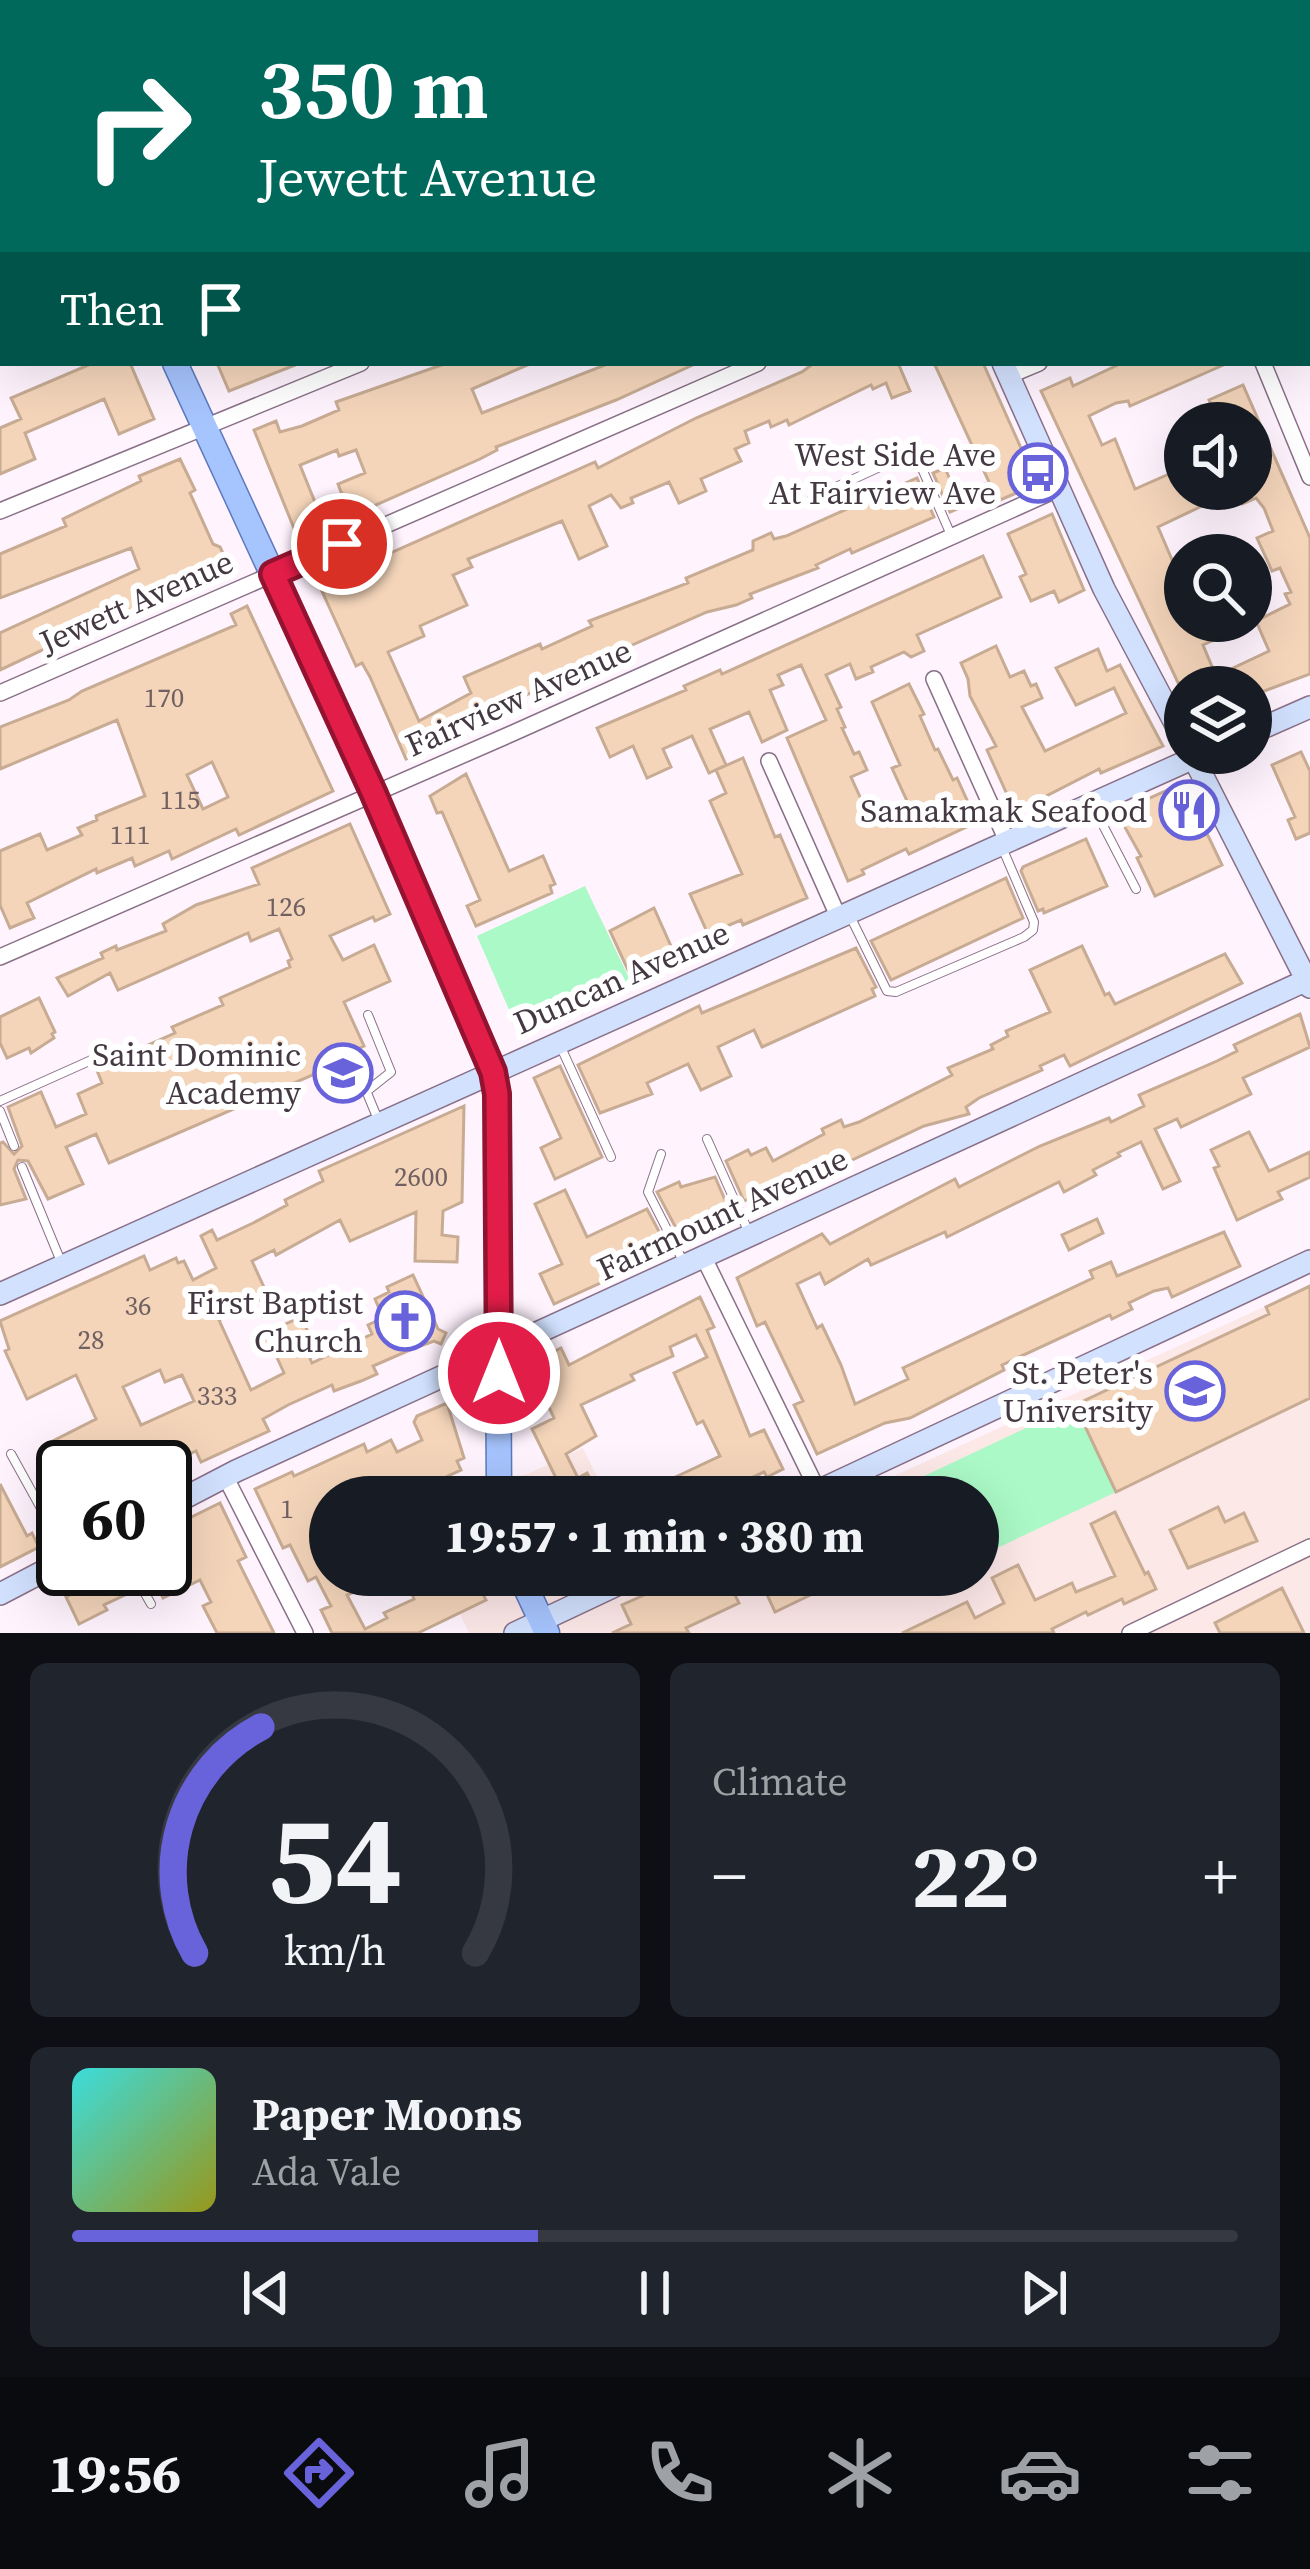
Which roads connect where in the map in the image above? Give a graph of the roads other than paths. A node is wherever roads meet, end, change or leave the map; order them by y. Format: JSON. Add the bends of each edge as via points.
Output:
{"nodes":[{"id":1,"x":176,"y":366,"type":"edge"},
{"id":2,"x":354,"y":366,"type":"edge"},
{"id":3,"x":751,"y":366,"type":"edge"},
{"id":4,"x":1264,"y":366,"type":"edge"},
{"id":5,"x":1005,"y":369,"type":"edge"},
{"id":6,"x":202,"y":428,"type":"junction"},
{"id":7,"x":1306,"y":458,"type":"edge"},
{"id":8,"x":1310,"y":477,"type":"edge"},
{"id":9,"x":1058,"y":490,"type":"junction"},
{"id":10,"x":812,"y":499,"type":"dead end"},
{"id":11,"x":0,"y":511,"type":"edge"},
{"id":12,"x":951,"y":537,"type":"junction"},
{"id":13,"x":273,"y":574,"type":"junction"},
{"id":14,"x":934,"y":679,"type":"dead end"},
{"id":15,"x":0,"y":693,"type":"edge"},
{"id":16,"x":1164,"y":698,"type":"edge"},
{"id":17,"x":1310,"y":706,"type":"edge"},
{"id":18,"x":1272,"y":723,"type":"edge"},
{"id":19,"x":769,"y":761,"type":"dead end"},
{"id":20,"x":1164,"y":767,"type":"edge"},
{"id":21,"x":1205,"y":774,"type":"edge"},
{"id":22,"x":373,"y":792,"type":"junction"},
{"id":23,"x":1091,"y":803,"type":"junction"},
{"id":24,"x":1004,"y":842,"type":"junction"},
{"id":25,"x":1136,"y":889,"type":"dead end"},
{"id":26,"x":843,"y":914,"type":"junction"},
{"id":27,"x":0,"y":957,"type":"edge"},
{"id":28,"x":1308,"y":983,"type":"edge"},
{"id":29,"x":368,"y":1015,"type":"dead end"},
{"id":30,"x":559,"y":1042,"type":"junction"},
{"id":31,"x":107,"y":1053,"type":"dead end"},
{"id":32,"x":493,"y":1072,"type":"junction"},
{"id":33,"x":360,"y":1076,"type":"dead end"},
{"id":34,"x":367,"y":1091,"type":"junction"},
{"id":35,"x":0,"y":1101,"type":"edge"},
{"id":36,"x":0,"y":1112,"type":"edge"},
{"id":37,"x":380,"y":1123,"type":"junction"},
{"id":38,"x":707,"y":1139,"type":"dead end"},
{"id":39,"x":14,"y":1146,"type":"dead end"},
{"id":40,"x":662,"y":1154,"type":"dead end"},
{"id":41,"x":611,"y":1157,"type":"dead end"},
{"id":42,"x":22,"y":1167,"type":"dead end"},
{"id":43,"x":751,"y":1236,"type":"junction"},
{"id":44,"x":695,"y":1262,"type":"junction"},
{"id":45,"x":1310,"y":1262,"type":"edge"},
{"id":46,"x":62,"y":1265,"type":"junction"},
{"id":47,"x":0,"y":1294,"type":"edge"},
{"id":48,"x":499,"y":1351,"type":"junction"},
{"id":49,"x":11,"y":1454,"type":"dead end"},
{"id":50,"x":226,"y":1476,"type":"junction"},
{"id":51,"x":499,"y":1476,"type":"edge"},
{"id":52,"x":803,"y":1476,"type":"edge"},
{"id":53,"x":851,"y":1476,"type":"edge"},
{"id":54,"x":192,"y":1494,"type":"edge"},
{"id":55,"x":36,"y":1499,"type":"edge"},
{"id":56,"x":1310,"y":1547,"type":"edge"},
{"id":57,"x":36,"y":1575,"type":"edge"},
{"id":58,"x":0,"y":1594,"type":"edge"},
{"id":59,"x":146,"y":1596,"type":"edge"},
{"id":60,"x":530,"y":1596,"type":"edge"},
{"id":61,"x":600,"y":1596,"type":"edge"},
{"id":62,"x":151,"y":1604,"type":"dead end"},
{"id":63,"x":544,"y":1627,"type":"edge"},
{"id":64,"x":305,"y":1633,"type":"edge"},
{"id":65,"x":515,"y":1633,"type":"edge"},
{"id":66,"x":1130,"y":1633,"type":"edge"}],
"edges":[{"from":1,"to":6,"type":"main road"},
{"from":2,"to":6,"type":"street"},
{"from":3,"to":13,"type":"street","name":"Jewett Avenue"},
{"from":4,"to":7,"type":"street"},
{"from":5,"to":9,"type":"street"},
{"from":6,"to":11,"type":"street"},
{"from":6,"to":13,"type":"main road"},
{"from":7,"to":8,"type":"street"},
{"from":9,"to":12,"type":"street","name":"Fairview Avenue"},
{"from":9,"to":16,"type":"street"},
{"from":10,"to":12,"type":"lane","via":[[906,455],[920,464]]},
{"from":12,"to":22,"type":"street","name":"Fairview Avenue"},
{"from":13,"to":15,"type":"street","name":"Jewett Avenue"},
{"from":13,"to":22,"type":"main road"},
{"from":14,"to":24,"type":"street"},
{"from":17,"to":18,"type":"street"},
{"from":19,"to":26,"type":"street"},
{"from":20,"to":23,"type":"street","name":"Duncan Avenue"},
{"from":21,"to":28,"type":"street"},
{"from":22,"to":27,"type":"street","name":"Fairview Avenue"},
{"from":22,"to":32,"type":"main road"},
{"from":23,"to":24,"type":"street","name":"Duncan Avenue"},
{"from":23,"to":25,"type":"lane"},
{"from":24,"to":26,"type":"street","name":"Duncan Avenue"},
{"from":24,"to":26,"type":"lane","via":[[1034,922],[1024,937],[887,992]]},
{"from":26,"to":30,"type":"street","name":"Duncan Avenue"},
{"from":28,"to":43,"type":"street","name":"Fairmount Avenue"},
{"from":29,"to":34,"type":"lane","via":[[391,1072]]},
{"from":30,"to":32,"type":"street","name":"Duncan Avenue"},
{"from":30,"to":41,"type":"lane"},
{"from":31,"to":35,"type":"lane"},
{"from":32,"to":37,"type":"street","name":"Duncan Avenue"},
{"from":32,"to":48,"type":"main road"},
{"from":33,"to":34,"type":"lane"},
{"from":34,"to":37,"type":"lane"},
{"from":36,"to":39,"type":"lane"},
{"from":37,"to":46,"type":"street","name":"Duncan Avenue"},
{"from":38,"to":43,"type":"lane"},
{"from":40,"to":44,"type":"lane","via":[[648,1192]]},
{"from":42,"to":46,"type":"lane"},
{"from":43,"to":44,"type":"street","name":"Fairmount Avenue"},
{"from":44,"to":48,"type":"street","name":"Fairmount Avenue"},
{"from":44,"to":52,"type":"street"},
{"from":45,"to":53,"type":"street"},
{"from":46,"to":47,"type":"street","name":"Duncan Avenue"},
{"from":48,"to":50,"type":"street","name":"Fairmount Avenue"},
{"from":48,"to":51,"type":"main road"},
{"from":49,"to":55,"type":"lane"},
{"from":50,"to":54,"type":"street","name":"Fairmount Avenue"},
{"from":50,"to":64,"type":"street"},
{"from":56,"to":66,"type":"street"},
{"from":57,"to":58,"type":"street"},
{"from":59,"to":62,"type":"lane"},
{"from":60,"to":63,"type":"main road"},
{"from":61,"to":63,"type":"street"},
{"from":63,"to":65,"type":"street"}]}
